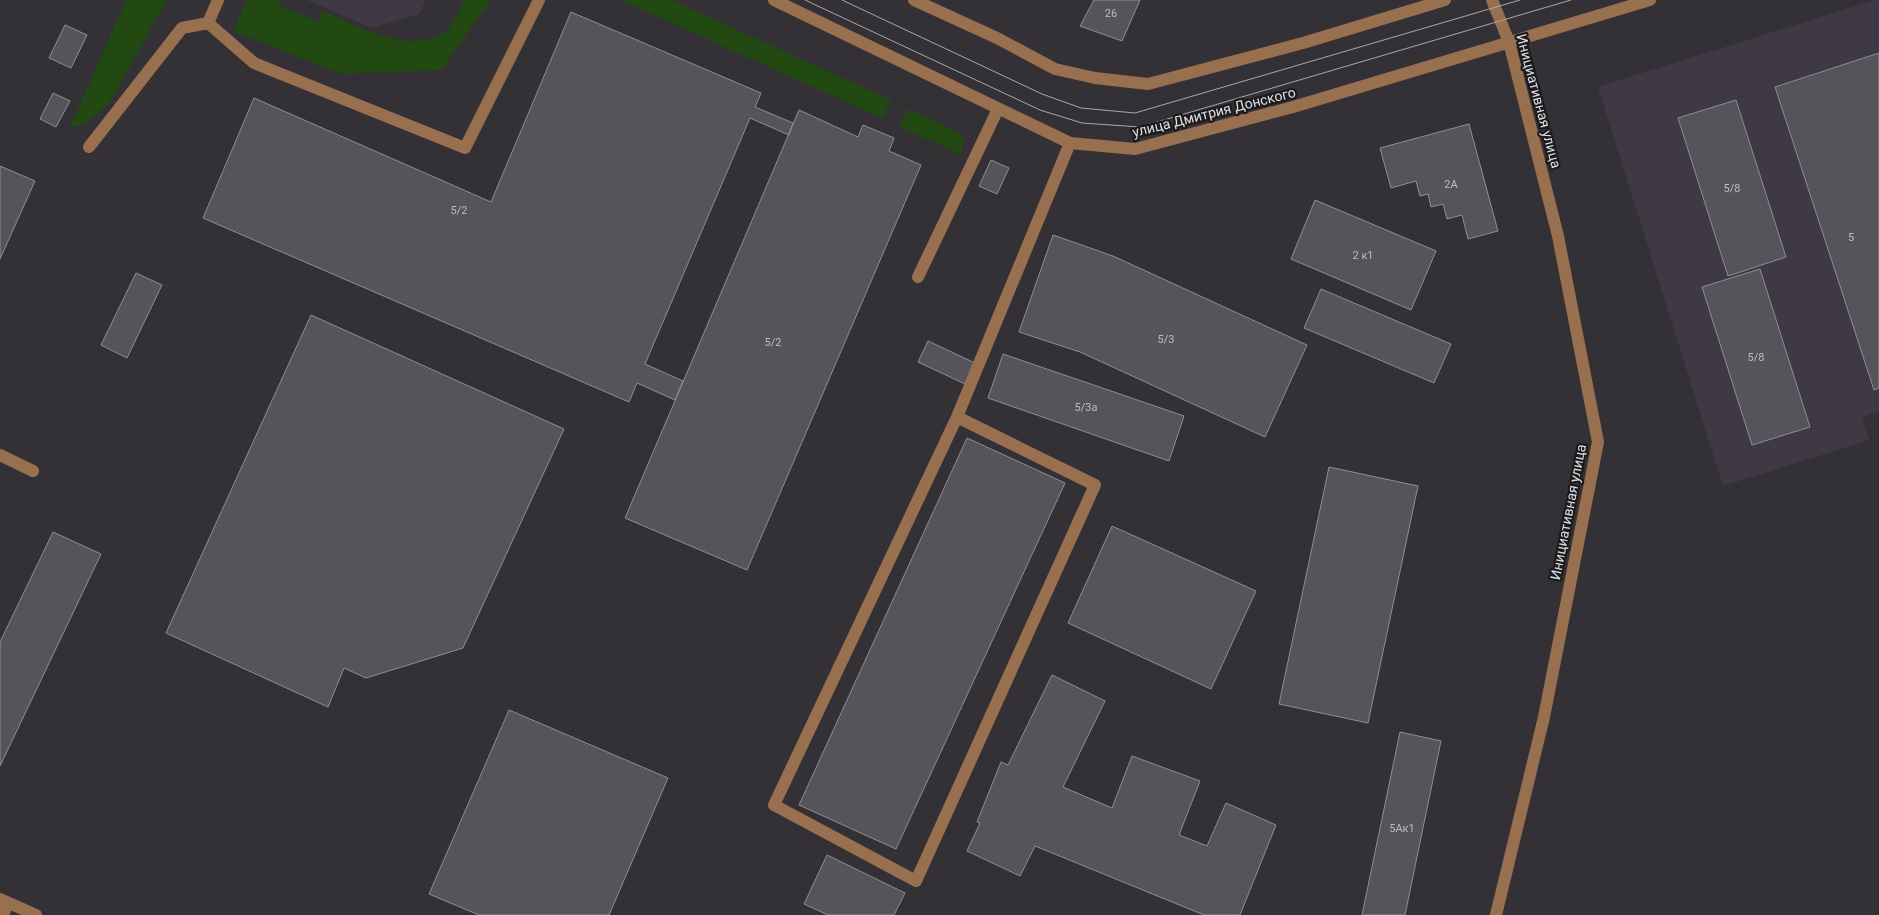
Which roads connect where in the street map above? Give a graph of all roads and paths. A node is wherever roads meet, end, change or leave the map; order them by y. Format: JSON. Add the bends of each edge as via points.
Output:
{"nodes":[{"id":1,"x":218,"y":0,"type":"edge"},
{"id":2,"x":539,"y":0,"type":"edge"},
{"id":3,"x":774,"y":0,"type":"edge"},
{"id":4,"x":914,"y":0,"type":"edge"},
{"id":5,"x":1445,"y":0,"type":"edge"},
{"id":6,"x":1492,"y":0,"type":"edge"},
{"id":7,"x":1650,"y":0,"type":"edge"},
{"id":8,"x":208,"y":23,"type":"junction"},
{"id":9,"x":1509,"y":42,"type":"junction"},
{"id":10,"x":998,"y":109,"type":"junction"},
{"id":11,"x":1070,"y":143,"type":"junction"},
{"id":12,"x":89,"y":147,"type":"dead end"},
{"id":13,"x":918,"y":277,"type":"dead end"},
{"id":14,"x":957,"y":417,"type":"junction"},
{"id":15,"x":0,"y":455,"type":"edge"},
{"id":16,"x":33,"y":471,"type":"dead end"},
{"id":17,"x":4,"y":901,"type":"edge"},
{"id":18,"x":3,"y":915,"type":"edge"},
{"id":19,"x":36,"y":915,"type":"edge"},
{"id":20,"x":1496,"y":915,"type":"edge"}],
"edges":[{"from":1,"to":8,"type":"street"},
{"from":2,"to":8,"type":"street","via":[[465,148],[254,63]]},
{"from":3,"to":10,"type":"street","name":"улица Дмитрия Донского"},
{"from":4,"to":5,"type":"street","via":[[1055,69],[1095,78],[1148,84],[1303,44]]},
{"from":6,"to":9,"type":"street","name":"Инициативная улица"},
{"from":7,"to":9,"type":"street","name":"улица Дмитрия Донского"},
{"from":8,"to":12,"type":"street","via":[[182,28]]},
{"from":9,"to":11,"type":"street","name":"улица Дмитрия Донского","via":[[1293,108],[1135,149]]},
{"from":9,"to":20,"type":"street","name":"Инициативная улица","via":[[1558,236],[1598,442],[1544,717]]},
{"from":10,"to":11,"type":"street","name":"улица Дмитрия Донского"},
{"from":10,"to":13,"type":"street"},
{"from":11,"to":14,"type":"street"},
{"from":14,"to":14,"type":"street","via":[[774,804],[916,881],[1095,485]]},
{"from":15,"to":16,"type":"street"},
{"from":17,"to":18,"type":"street"},
{"from":17,"to":19,"type":"street"}]}
